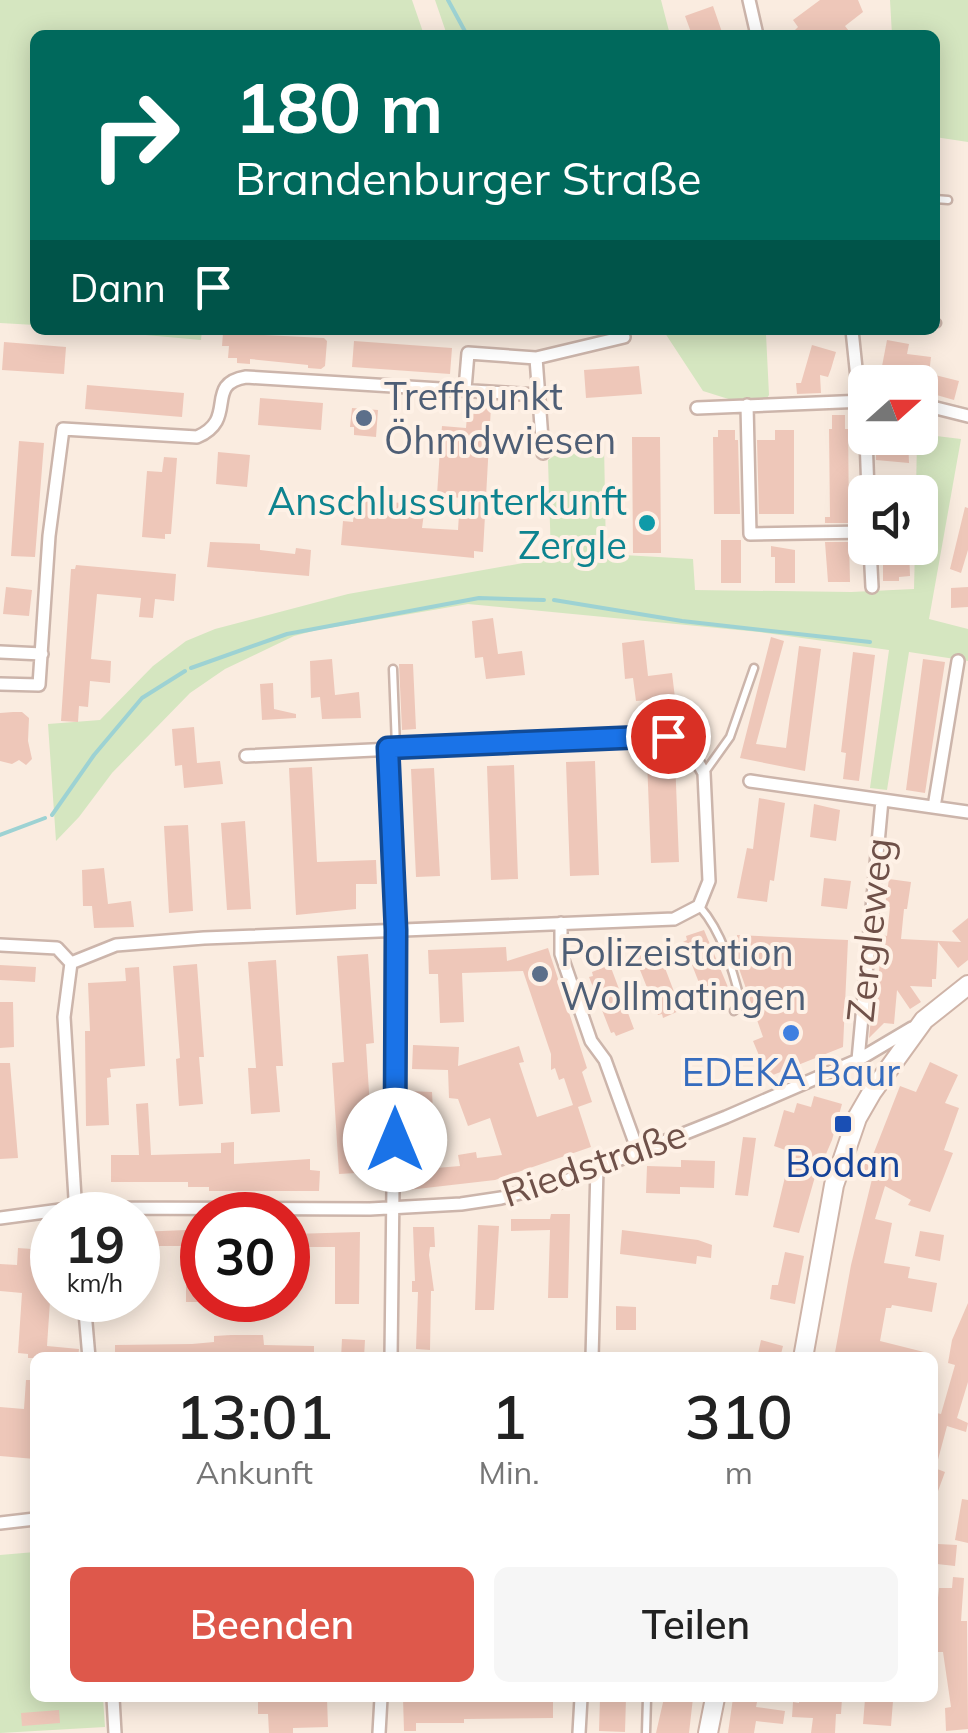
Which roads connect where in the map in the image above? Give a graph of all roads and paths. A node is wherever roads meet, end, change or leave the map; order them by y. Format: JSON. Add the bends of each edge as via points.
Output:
{"nodes":[{"id":1,"x":749,"y":0,"type":"edge"},
{"id":2,"x":755,"y":30,"type":"edge"},
{"id":3,"x":940,"y":199,"type":"edge"},
{"id":4,"x":948,"y":200,"type":"dead end"},
{"id":5,"x":853,"y":335,"type":"edge"},
{"id":6,"x":624,"y":337,"type":"dead end"},
{"id":7,"x":536,"y":358,"type":"junction"},
{"id":8,"x":856,"y":365,"type":"edge"},
{"id":9,"x":465,"y":389,"type":"junction"},
{"id":10,"x":538,"y":395,"type":"junction"},
{"id":11,"x":848,"y":403,"type":"edge"},
{"id":12,"x":746,"y":406,"type":"junction"},
{"id":13,"x":697,"y":408,"type":"dead end"},
{"id":14,"x":938,"y":408,"type":"edge"},
{"id":15,"x":968,"y":416,"type":"edge"},
{"id":16,"x":543,"y":452,"type":"dead end"},
{"id":17,"x":848,"y":532,"type":"edge"},
{"id":18,"x":871,"y":565,"type":"edge"},
{"id":19,"x":872,"y":587,"type":"dead end"},
{"id":20,"x":0,"y":652,"type":"edge"},
{"id":21,"x":42,"y":654,"type":"junction"},
{"id":22,"x":958,"y":661,"type":"dead end"},
{"id":23,"x":754,"y":668,"type":"dead end"},
{"id":24,"x":393,"y":669,"type":"dead end"},
{"id":25,"x":0,"y":684,"type":"edge"},
{"id":26,"x":392,"y":748,"type":"junction"},
{"id":27,"x":246,"y":756,"type":"dead end"},
{"id":28,"x":704,"y":773,"type":"junction"},
{"id":29,"x":750,"y":781,"type":"dead end"},
{"id":30,"x":882,"y":800,"type":"junction"},
{"id":31,"x":934,"y":807,"type":"junction"},
{"id":32,"x":968,"y":812,"type":"edge"},
{"id":33,"x":699,"y":906,"type":"junction"},
{"id":34,"x":561,"y":924,"type":"junction"},
{"id":35,"x":396,"y":930,"type":"junction"},
{"id":36,"x":0,"y":945,"type":"edge"},
{"id":37,"x":71,"y":963,"type":"junction"},
{"id":38,"x":968,"y":985,"type":"edge"},
{"id":39,"x":734,"y":1011,"type":"dead end"},
{"id":40,"x":924,"y":1020,"type":"junction"},
{"id":41,"x":858,"y":1060,"type":"junction"},
{"id":42,"x":638,"y":1151,"type":"junction"},
{"id":43,"x":597,"y":1168,"type":"junction"},
{"id":44,"x":74,"y":1192,"type":"edge"},
{"id":45,"x":394,"y":1208,"type":"junction"},
{"id":46,"x":160,"y":1210,"type":"edge"},
{"id":47,"x":30,"y":1215,"type":"edge"},
{"id":48,"x":0,"y":1218,"type":"edge"},
{"id":49,"x":86,"y":1322,"type":"edge"},
{"id":50,"x":88,"y":1352,"type":"edge"},
{"id":51,"x":392,"y":1352,"type":"edge"},
{"id":52,"x":592,"y":1352,"type":"edge"},
{"id":53,"x":804,"y":1352,"type":"edge"},
{"id":54,"x":30,"y":1519,"type":"edge"},
{"id":55,"x":0,"y":1522,"type":"edge"},
{"id":56,"x":113,"y":1702,"type":"edge"},
{"id":57,"x":381,"y":1702,"type":"edge"},
{"id":58,"x":581,"y":1702,"type":"edge"},
{"id":59,"x":647,"y":1702,"type":"edge"},
{"id":60,"x":714,"y":1702,"type":"edge"},
{"id":61,"x":115,"y":1733,"type":"edge"},
{"id":62,"x":380,"y":1733,"type":"edge"},
{"id":63,"x":580,"y":1733,"type":"edge"},
{"id":64,"x":646,"y":1733,"type":"edge"},
{"id":65,"x":708,"y":1733,"type":"edge"}],
"edges":[{"from":1,"to":2,"type":"street"},
{"from":3,"to":4,"type":"lane"},
{"from":5,"to":8,"type":"street"},
{"from":6,"to":7,"type":"street"},
{"from":7,"to":9,"type":"street","via":[[468,353]]},
{"from":7,"to":10,"type":"street"},
{"from":9,"to":10,"type":"street"},
{"from":9,"to":21,"type":"street","via":[[246,377],[227,385],[218,422],[197,438],[64,429]]},
{"from":10,"to":16,"type":"street"},
{"from":11,"to":12,"type":"street"},
{"from":12,"to":13,"type":"street"},
{"from":12,"to":17,"type":"street","via":[[750,534]]},
{"from":14,"to":15,"type":"street"},
{"from":18,"to":19,"type":"street"},
{"from":20,"to":21,"type":"street"},
{"from":21,"to":25,"type":"street","via":[[40,684]]},
{"from":22,"to":31,"type":"street"},
{"from":23,"to":28,"type":"lane","via":[[730,737]]},
{"from":24,"to":26,"type":"lane"},
{"from":26,"to":27,"type":"street"},
{"from":26,"to":28,"type":"street","via":[[668,736],[689,748]]},
{"from":26,"to":35,"type":"street"},
{"from":28,"to":33,"type":"street","via":[[709,882]]},
{"from":29,"to":30,"type":"street"},
{"from":30,"to":31,"type":"street"},
{"from":30,"to":41,"type":"street","name":"Zergleweg"},
{"from":31,"to":32,"type":"street"},
{"from":33,"to":34,"type":"street","via":[[674,919]]},
{"from":33,"to":39,"type":"lane","via":[[712,920],[736,982],[742,1002]]},
{"from":34,"to":35,"type":"street"},
{"from":34,"to":42,"type":"street","via":[[562,954]]},
{"from":35,"to":37,"type":"street","via":[[116,945]]},
{"from":35,"to":45,"type":"street"},
{"from":36,"to":37,"type":"street","via":[[57,948]]},
{"from":37,"to":44,"type":"street","via":[[64,1017]]},
{"from":38,"to":40,"type":"main road"},
{"from":40,"to":41,"type":"street","name":"Riedstraße"},
{"from":40,"to":53,"type":"main road","via":[[857,1118],[834,1185]]},
{"from":41,"to":42,"type":"street","name":"Riedstraße"},
{"from":42,"to":43,"type":"street","name":"Riedstraße"},
{"from":43,"to":45,"type":"street","name":"Riedstraße","via":[[501,1198]]},
{"from":43,"to":52,"type":"street"},
{"from":45,"to":46,"type":"street","name":"Riedstraße"},
{"from":45,"to":51,"type":"street"},
{"from":47,"to":48,"type":"street","name":"Riedstraße"},
{"from":49,"to":50,"type":"street"},
{"from":54,"to":55,"type":"street"},
{"from":56,"to":61,"type":"street"},
{"from":57,"to":62,"type":"street"},
{"from":58,"to":63,"type":"street"},
{"from":59,"to":64,"type":"lane"},
{"from":60,"to":65,"type":"main road"}]}
